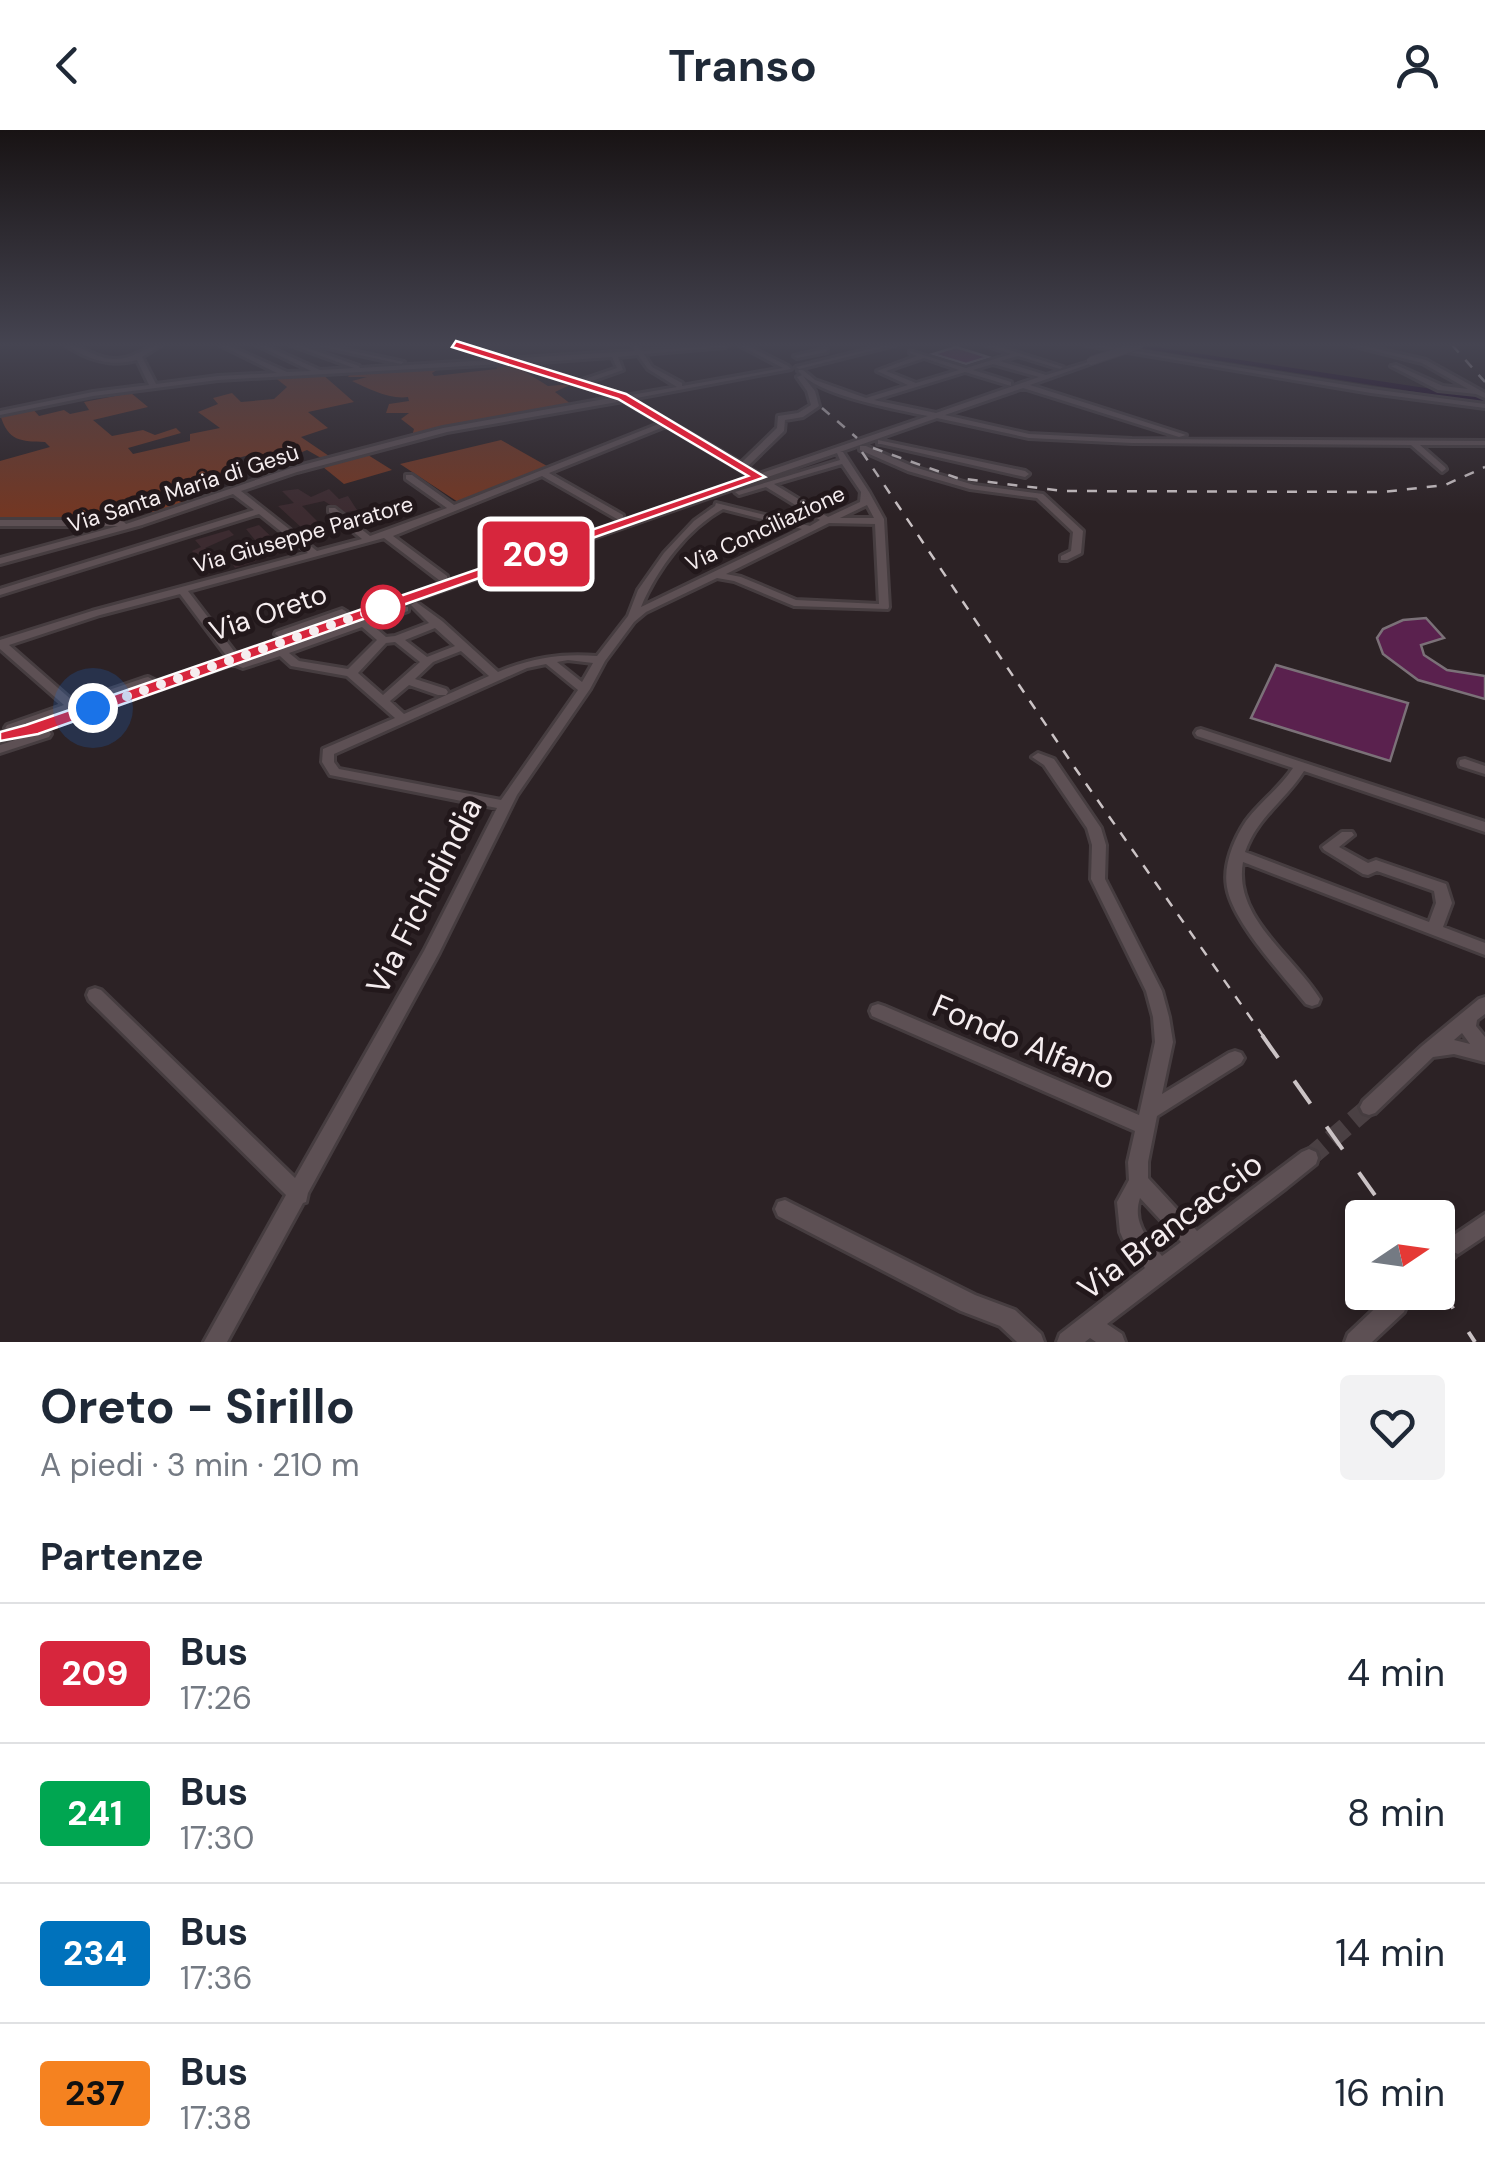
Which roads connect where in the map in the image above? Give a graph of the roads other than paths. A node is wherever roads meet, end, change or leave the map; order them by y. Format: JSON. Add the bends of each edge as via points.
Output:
{"nodes":[{"id":1,"x":64,"y":402,"type":"edge"},
{"id":2,"x":598,"y":402,"type":"edge"},
{"id":3,"x":630,"y":402,"type":"edge"},
{"id":4,"x":813,"y":402,"type":"edge"},
{"id":5,"x":874,"y":402,"type":"edge"},
{"id":6,"x":973,"y":402,"type":"edge"},
{"id":7,"x":979,"y":402,"type":"edge"},
{"id":8,"x":1072,"y":402,"type":"edge"},
{"id":9,"x":1449,"y":402,"type":"edge"},
{"id":10,"x":1485,"y":406,"type":"edge"},
{"id":11,"x":971,"y":410,"type":"dead end"},
{"id":12,"x":0,"y":413,"type":"edge"},
{"id":13,"x":934,"y":413,"type":"junction"},
{"id":14,"x":954,"y":421,"type":"junction"},
{"id":15,"x":667,"y":423,"type":"junction"},
{"id":16,"x":915,"y":423,"type":"junction"},
{"id":17,"x":1160,"y":429,"type":"junction"},
{"id":18,"x":1179,"y":434,"type":"junction"},
{"id":19,"x":879,"y":439,"type":"junction"},
{"id":20,"x":1203,"y":440,"type":"junction"},
{"id":21,"x":1158,"y":441,"type":"junction"},
{"id":22,"x":1412,"y":442,"type":"junction"},
{"id":23,"x":1485,"y":442,"type":"edge"},
{"id":24,"x":864,"y":448,"type":"junction"},
{"id":25,"x":841,"y":455,"type":"junction"},
{"id":26,"x":1442,"y":469,"type":"dead end"},
{"id":27,"x":543,"y":473,"type":"junction"},
{"id":28,"x":1025,"y":474,"type":"dead end"},
{"id":29,"x":754,"y":475,"type":"junction"},
{"id":30,"x":409,"y":477,"type":"dead end"},
{"id":31,"x":234,"y":490,"type":"junction"},
{"id":32,"x":865,"y":492,"type":"junction"},
{"id":33,"x":722,"y":502,"type":"junction"},
{"id":34,"x":455,"y":509,"type":"junction"},
{"id":35,"x":332,"y":510,"type":"dead end"},
{"id":36,"x":260,"y":511,"type":"junction"},
{"id":37,"x":620,"y":517,"type":"junction"},
{"id":38,"x":879,"y":520,"type":"junction"},
{"id":39,"x":824,"y":521,"type":"junction"},
{"id":40,"x":0,"y":522,"type":"edge"},
{"id":41,"x":139,"y":522,"type":"junction"},
{"id":42,"x":808,"y":528,"type":"junction"},
{"id":43,"x":386,"y":535,"type":"junction"},
{"id":44,"x":368,"y":540,"type":"junction"},
{"id":45,"x":316,"y":555,"type":"junction"},
{"id":46,"x":1064,"y":558,"type":"dead end"},
{"id":47,"x":0,"y":561,"type":"edge"},
{"id":48,"x":711,"y":574,"type":"junction"},
{"id":49,"x":443,"y":578,"type":"junction"},
{"id":50,"x":182,"y":590,"type":"junction"},
{"id":51,"x":0,"y":592,"type":"edge"},
{"id":52,"x":416,"y":605,"type":"junction"},
{"id":53,"x":633,"y":618,"type":"junction"},
{"id":54,"x":364,"y":623,"type":"junction"},
{"id":55,"x":438,"y":623,"type":"junction"},
{"id":56,"x":390,"y":639,"type":"junction"},
{"id":57,"x":1,"y":644,"type":"edge"},
{"id":58,"x":464,"y":646,"type":"junction"},
{"id":59,"x":282,"y":652,"type":"junction"},
{"id":60,"x":235,"y":659,"type":"junction"},
{"id":61,"x":546,"y":660,"type":"junction"},
{"id":62,"x":600,"y":660,"type":"junction"},
{"id":63,"x":427,"y":662,"type":"junction"},
{"id":64,"x":351,"y":672,"type":"junction"},
{"id":65,"x":496,"y":676,"type":"junction"},
{"id":66,"x":409,"y":681,"type":"junction"},
{"id":67,"x":475,"y":685,"type":"junction"},
{"id":68,"x":584,"y":689,"type":"junction"},
{"id":69,"x":442,"y":692,"type":"junction"},
{"id":70,"x":72,"y":706,"type":"junction"},
{"id":71,"x":393,"y":710,"type":"junction"},
{"id":72,"x":31,"y":730,"type":"junction"},
{"id":73,"x":1200,"y":733,"type":"dead end"},
{"id":74,"x":0,"y":735,"type":"edge"},
{"id":75,"x":0,"y":748,"type":"edge"},
{"id":76,"x":1038,"y":758,"type":"dead end"},
{"id":77,"x":1465,"y":763,"type":"dead end"},
{"id":78,"x":1300,"y":767,"type":"junction"},
{"id":79,"x":1485,"y":770,"type":"edge"},
{"id":80,"x":504,"y":805,"type":"junction"},
{"id":81,"x":1485,"y":827,"type":"edge"},
{"id":82,"x":1347,"y":835,"type":"dead end"},
{"id":83,"x":1238,"y":855,"type":"junction"},
{"id":84,"x":1434,"y":930,"type":"junction"},
{"id":85,"x":1485,"y":949,"type":"edge"},
{"id":86,"x":95,"y":994,"type":"dead end"},
{"id":87,"x":1312,"y":999,"type":"dead end"},
{"id":88,"x":1485,"y":1004,"type":"edge"},
{"id":89,"x":878,"y":1012,"type":"dead end"},
{"id":90,"x":1469,"y":1026,"type":"edge"},
{"id":91,"x":1428,"y":1051,"type":"junction"},
{"id":92,"x":1485,"y":1052,"type":"edge"},
{"id":93,"x":1235,"y":1058,"type":"dead end"},
{"id":94,"x":1369,"y":1108,"type":"tunnel mouth"},
{"id":95,"x":1148,"y":1119,"type":"junction"},
{"id":96,"x":1309,"y":1158,"type":"tunnel mouth"},
{"id":97,"x":1139,"y":1182,"type":"junction"},
{"id":98,"x":299,"y":1195,"type":"junction"},
{"id":99,"x":785,"y":1209,"type":"dead end"},
{"id":100,"x":1194,"y":1242,"type":"junction"},
{"id":101,"x":1159,"y":1269,"type":"junction"},
{"id":102,"x":1390,"y":1310,"type":"edge"},
{"id":103,"x":1090,"y":1324,"type":"junction"},
{"id":104,"x":215,"y":1342,"type":"edge"},
{"id":105,"x":1033,"y":1342,"type":"edge"},
{"id":106,"x":1068,"y":1342,"type":"edge"},
{"id":107,"x":1114,"y":1342,"type":"edge"},
{"id":108,"x":1356,"y":1342,"type":"edge"}],
"edges":[{"from":1,"to":12,"type":"street"},
{"from":2,"to":31,"type":"street","name":"Via Santa Maria di Gesù","via":[[446,430]]},
{"from":3,"to":15,"type":"street"},
{"from":4,"to":29,"type":"street","via":[[800,415],[781,418]]},
{"from":5,"to":13,"type":"street"},
{"from":6,"to":13,"type":"street","name":"Via Oreto"},
{"from":7,"to":11,"type":"street","name":"Via Oreto"},
{"from":8,"to":17,"type":"street"},
{"from":9,"to":10,"type":"street"},
{"from":13,"to":14,"type":"street"},
{"from":13,"to":16,"type":"street","name":"Via Oreto"},
{"from":14,"to":16,"type":"street"},
{"from":14,"to":21,"type":"street","via":[[1029,436]]},
{"from":15,"to":27,"type":"street","name":"Via Giuseppe Paratore"},
{"from":15,"to":29,"type":"street"},
{"from":16,"to":19,"type":"street","name":"Via Oreto"},
{"from":17,"to":18,"type":"street"},
{"from":17,"to":21,"type":"street","via":[[1166,438]]},
{"from":18,"to":20,"type":"street"},
{"from":18,"to":21,"type":"street"},
{"from":19,"to":24,"type":"street","name":"Via Oreto"},
{"from":19,"to":25,"type":"street","name":"Via Oreto"},
{"from":19,"to":28,"type":"street"},
{"from":20,"to":21,"type":"street"},
{"from":20,"to":22,"type":"street"},
{"from":22,"to":23,"type":"street"},
{"from":22,"to":26,"type":"street"},
{"from":24,"to":25,"type":"street","name":"Via Oreto"},
{"from":24,"to":46,"type":"street","via":[[974,488],[1042,497],[1078,532],[1075,555]]},
{"from":25,"to":29,"type":"street","name":"Via Oreto"},
{"from":25,"to":29,"type":"street","name":"Via Oreto"},
{"from":25,"to":29,"type":"street","name":"Via Oreto","via":[[816,450]]},
{"from":25,"to":32,"type":"street","name":"Via Conciliazione"},
{"from":27,"to":34,"type":"street","name":"Via Giuseppe Paratore"},
{"from":27,"to":37,"type":"street"},
{"from":29,"to":33,"type":"street","name":"Via Oreto"},
{"from":29,"to":37,"type":"street","name":"Via Oreto"},
{"from":29,"to":39,"type":"street"},
{"from":29,"to":60,"type":"street","name":"Via Oreto"},
{"from":30,"to":34,"type":"street"},
{"from":31,"to":36,"type":"street"},
{"from":31,"to":41,"type":"street","name":"Via Santa Maria di Gesù"},
{"from":32,"to":38,"type":"street"},
{"from":32,"to":39,"type":"street","name":"Via Conciliazione","via":[[864,503]]},
{"from":33,"to":42,"type":"street"},
{"from":33,"to":52,"type":"street","name":"Via Oreto"},
{"from":33,"to":53,"type":"street","name":"Via Fichidindia","via":[[672,550],[633,604]]},
{"from":34,"to":43,"type":"street","name":"Via Giuseppe Paratore"},
{"from":35,"to":44,"type":"street"},
{"from":36,"to":45,"type":"street"},
{"from":36,"to":51,"type":"street"},
{"from":37,"to":49,"type":"street","name":"Via Oreto"},
{"from":38,"to":39,"type":"street"},
{"from":38,"to":48,"type":"street","via":[[884,607],[794,603]]},
{"from":39,"to":42,"type":"street","name":"Via Conciliazione"},
{"from":40,"to":41,"type":"street"},
{"from":41,"to":47,"type":"street","name":"Via Santa Maria di Gesù"},
{"from":42,"to":48,"type":"street","name":"Via Conciliazione"},
{"from":43,"to":44,"type":"street","name":"Via Giuseppe Paratore"},
{"from":43,"to":49,"type":"street"},
{"from":44,"to":45,"type":"street","name":"Via Giuseppe Paratore"},
{"from":45,"to":50,"type":"street","name":"Via Giuseppe Paratore"},
{"from":48,"to":53,"type":"street","name":"Via Conciliazione"},
{"from":49,"to":60,"type":"street","name":"Via Oreto"},
{"from":50,"to":57,"type":"street","name":"Via Giuseppe Paratore"},
{"from":50,"to":60,"type":"street"},
{"from":52,"to":54,"type":"street","name":"Via Oreto"},
{"from":52,"to":55,"type":"street"},
{"from":53,"to":62,"type":"street","name":"Via Fichidindia"},
{"from":54,"to":56,"type":"street"},
{"from":54,"to":59,"type":"street","name":"Via Oreto"},
{"from":55,"to":56,"type":"street"},
{"from":55,"to":58,"type":"street"},
{"from":56,"to":63,"type":"street"},
{"from":56,"to":64,"type":"street"},
{"from":57,"to":70,"type":"street"},
{"from":58,"to":63,"type":"street"},
{"from":58,"to":65,"type":"street"},
{"from":59,"to":60,"type":"street","name":"Via Oreto"},
{"from":59,"to":64,"type":"street","via":[[295,664]]},
{"from":60,"to":70,"type":"street","name":"Via Oreto"},
{"from":60,"to":72,"type":"street","name":"Via Oreto"},
{"from":60,"to":75,"type":"street","name":"Via Oreto"},
{"from":61,"to":62,"type":"street"},
{"from":61,"to":65,"type":"street"},
{"from":61,"to":68,"type":"street"},
{"from":62,"to":68,"type":"street","name":"Via Fichidindia"},
{"from":63,"to":66,"type":"street"},
{"from":64,"to":71,"type":"street"},
{"from":65,"to":67,"type":"street"},
{"from":66,"to":69,"type":"street"},
{"from":66,"to":71,"type":"street"},
{"from":67,"to":69,"type":"street"},
{"from":67,"to":71,"type":"street"},
{"from":68,"to":80,"type":"street","name":"Via Fichidindia"},
{"from":69,"to":71,"type":"street"},
{"from":70,"to":74,"type":"street","name":"Via Oreto"},
{"from":71,"to":80,"type":"street","via":[[328,752],[335,772]]},
{"from":72,"to":74,"type":"street"},
{"from":72,"to":75,"type":"street"},
{"from":73,"to":78,"type":"street"},
{"from":76,"to":95,"type":"street","via":[[1049,762],[1094,828],[1098,879],[1154,991],[1164,1042]]},
{"from":77,"to":79,"type":"street"},
{"from":78,"to":81,"type":"street"},
{"from":78,"to":83,"type":"street","via":[[1255,820]]},
{"from":80,"to":98,"type":"street","name":"Via Fichidindia"},
{"from":82,"to":84,"type":"street","via":[[1330,847],[1368,870],[1376,865],[1441,888],[1444,903]]},
{"from":83,"to":84,"type":"street"},
{"from":83,"to":87,"type":"street","via":[[1234,891]]},
{"from":84,"to":85,"type":"street"},
{"from":86,"to":98,"type":"street"},
{"from":88,"to":90,"type":"street"},
{"from":89,"to":95,"type":"street","name":"Fondo Alfano"},
{"from":90,"to":91,"type":"street"},
{"from":90,"to":92,"type":"street"},
{"from":91,"to":92,"type":"street","via":[[1454,1046]]},
{"from":91,"to":94,"type":"street"},
{"from":93,"to":95,"type":"street"},
{"from":95,"to":97,"type":"street"},
{"from":96,"to":100,"type":"street","name":"Via Brancaccio"},
{"from":97,"to":100,"type":"street"},
{"from":97,"to":101,"type":"street","via":[[1128,1202],[1130,1232]]},
{"from":98,"to":104,"type":"street","name":"Via Fichidindia"},
{"from":99,"to":105,"type":"street","via":[[1007,1318]]},
{"from":100,"to":101,"type":"street","name":"Via Brancaccio"},
{"from":101,"to":103,"type":"street","name":"Via Brancaccio"},
{"from":102,"to":108,"type":"street"},
{"from":103,"to":106,"type":"street","name":"Via Brancaccio"},
{"from":103,"to":107,"type":"street"}]}
